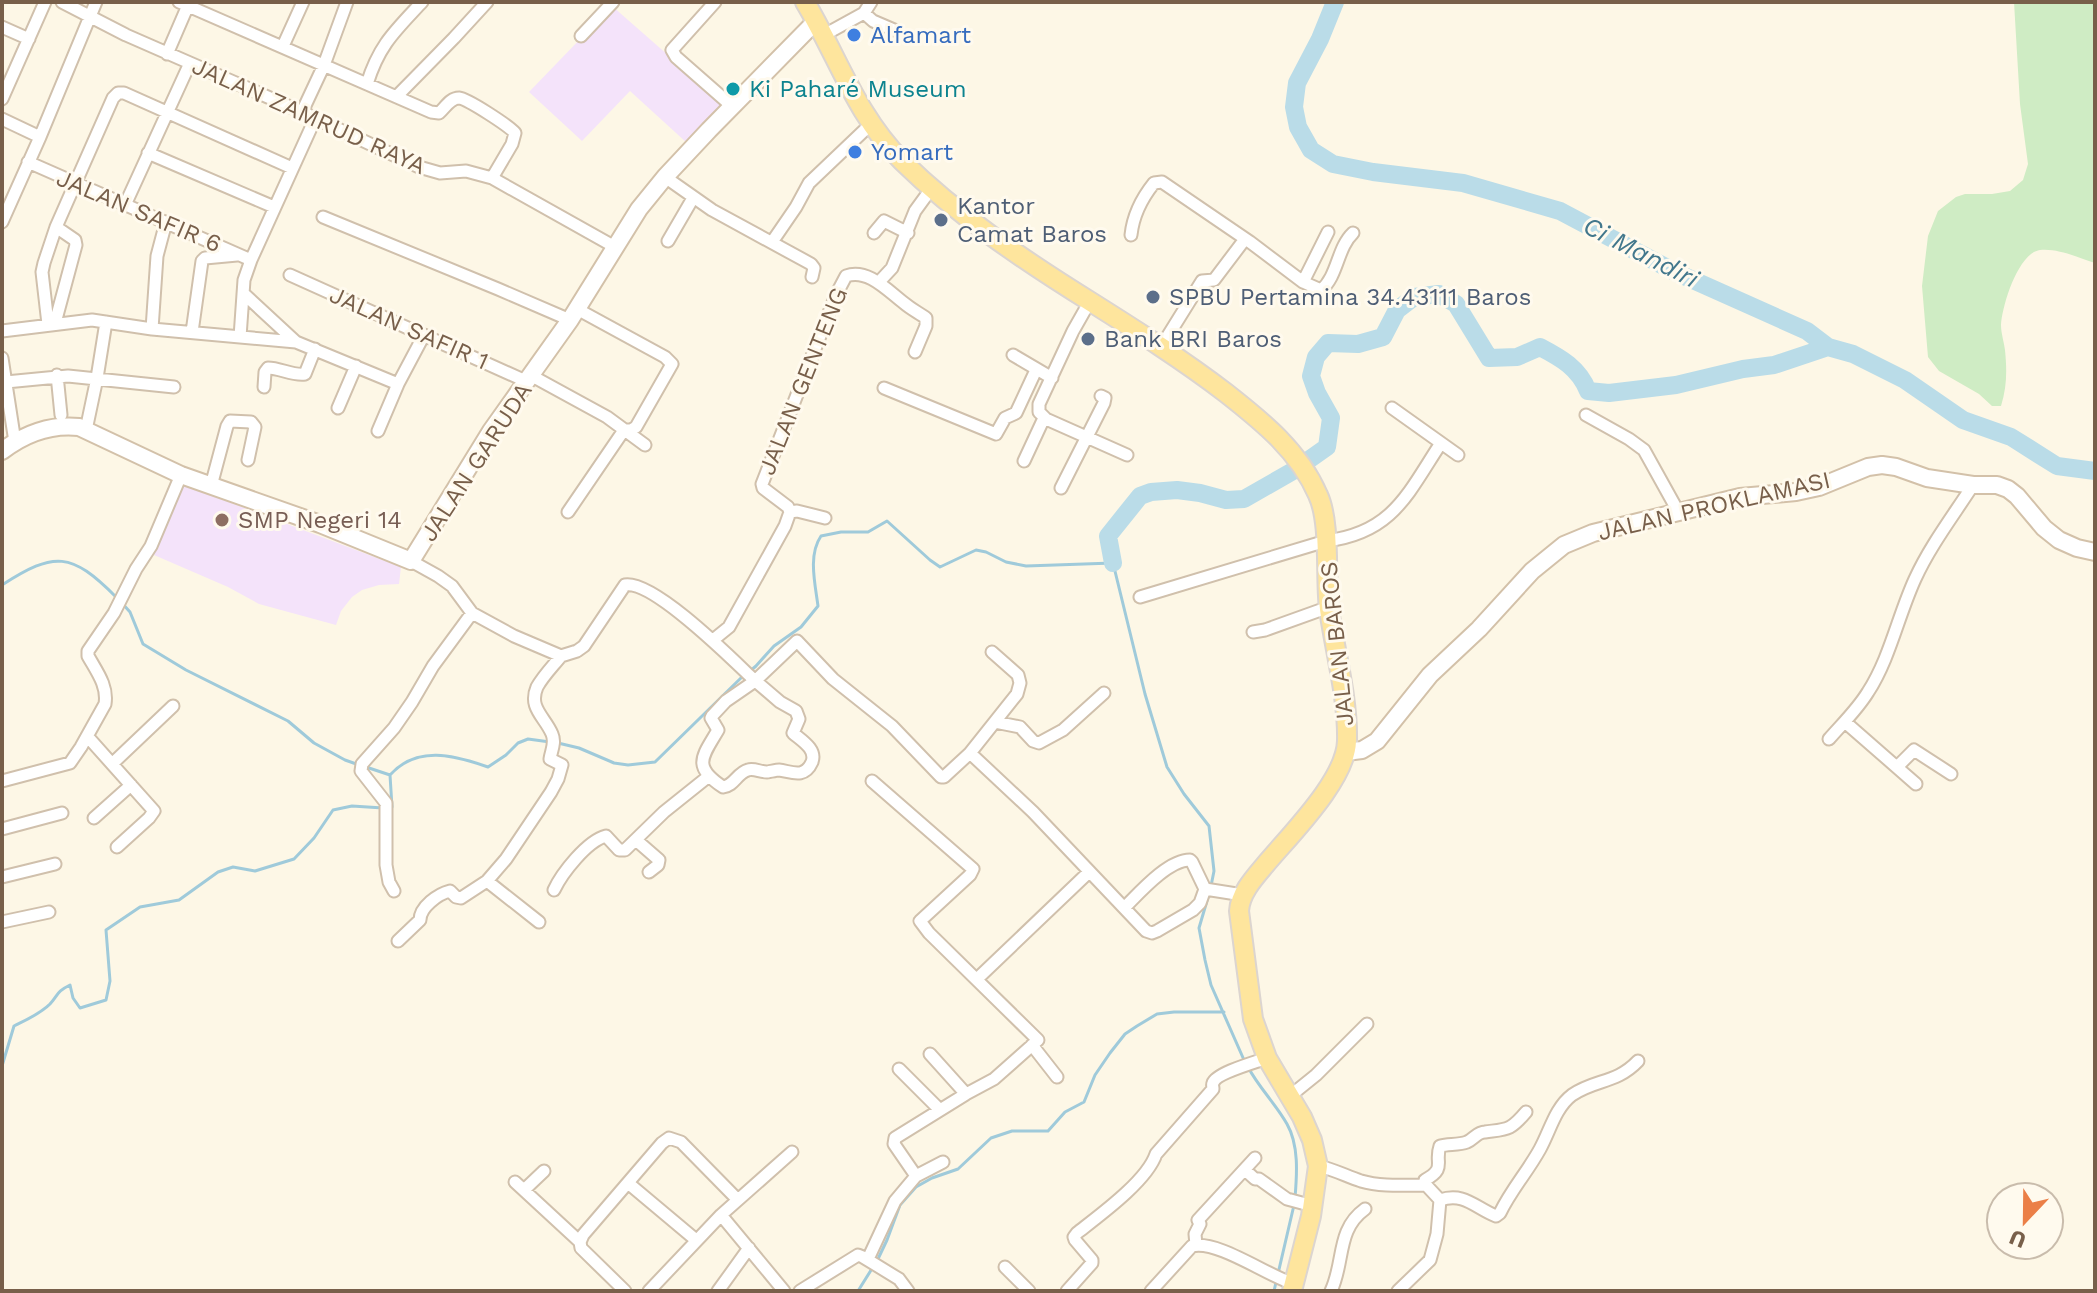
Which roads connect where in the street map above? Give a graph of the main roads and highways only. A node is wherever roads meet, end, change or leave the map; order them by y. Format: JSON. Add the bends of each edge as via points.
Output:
{"nodes":[{"id":1,"x":805,"y":2,"type":"edge"},
{"id":2,"x":1286,"y":1283,"type":"edge"}],
"edges":[{"from":1,"to":2,"type":"main road","name":"JALAN BAROS","via":[[871,124],[931,189],[1244,408],[1288,447],[1320,499],[1346,752],[1325,791],[1243,895],[1239,911],[1255,1062],[1290,1096],[1312,1140],[1318,1166],[1301,1203]]}]}
